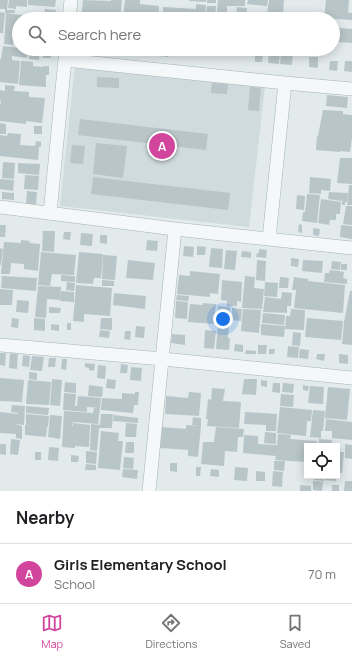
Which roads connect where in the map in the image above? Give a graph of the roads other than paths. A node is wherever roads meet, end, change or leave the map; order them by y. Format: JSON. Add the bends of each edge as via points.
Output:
{"nodes":[{"id":1,"x":71,"y":0,"type":"edge"},
{"id":2,"x":70,"y":12,"type":"edge"},
{"id":3,"x":66,"y":56,"type":"edge"},
{"id":4,"x":74,"y":56,"type":"edge"},
{"id":5,"x":285,"y":83,"type":"junction"},
{"id":6,"x":352,"y":88,"type":"edge"},
{"id":7,"x":0,"y":208,"type":"edge"},
{"id":8,"x":50,"y":213,"type":"junction"},
{"id":9,"x":175,"y":229,"type":"junction"},
{"id":10,"x":269,"y":239,"type":"junction"},
{"id":11,"x":352,"y":248,"type":"edge"},
{"id":12,"x":0,"y":345,"type":"edge"},
{"id":13,"x":163,"y":359,"type":"junction"},
{"id":14,"x":352,"y":378,"type":"edge"},
{"id":15,"x":150,"y":491,"type":"edge"}],
"edges":[{"from":1,"to":2,"type":"street"},
{"from":3,"to":8,"type":"street"},
{"from":4,"to":5,"type":"street"},
{"from":5,"to":6,"type":"street"},
{"from":5,"to":10,"type":"street"},
{"from":7,"to":8,"type":"street"},
{"from":8,"to":9,"type":"street"},
{"from":9,"to":10,"type":"street"},
{"from":9,"to":13,"type":"street"},
{"from":10,"to":11,"type":"street"},
{"from":12,"to":13,"type":"street"},
{"from":13,"to":14,"type":"street"},
{"from":13,"to":15,"type":"street"}]}
